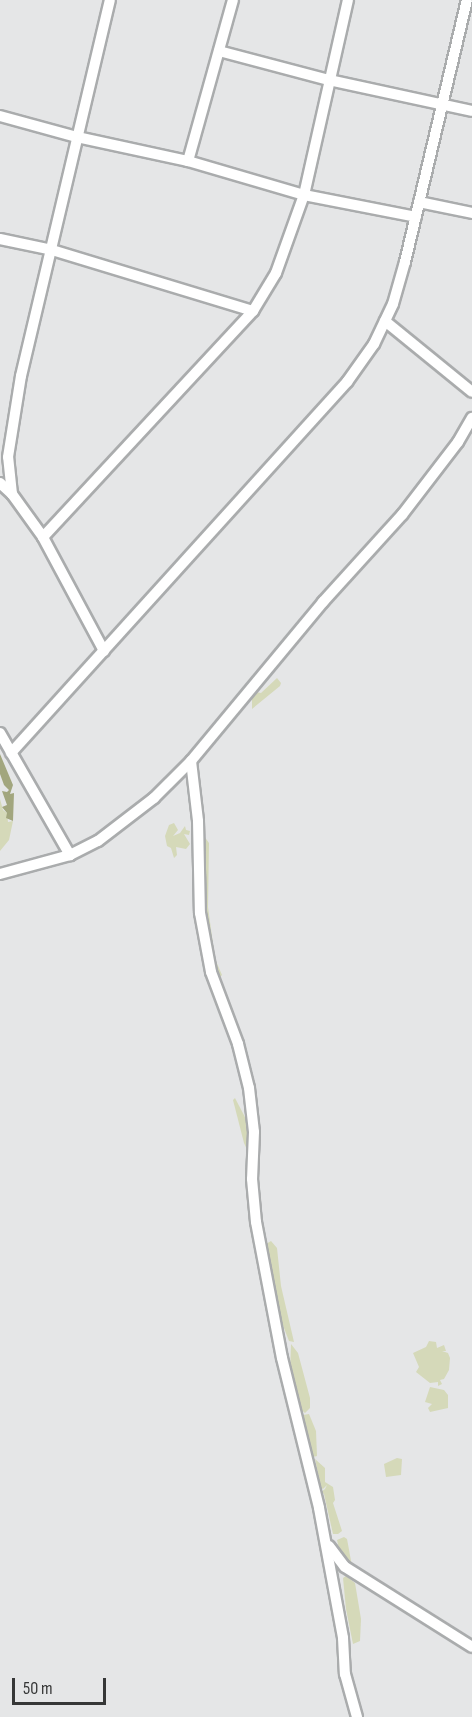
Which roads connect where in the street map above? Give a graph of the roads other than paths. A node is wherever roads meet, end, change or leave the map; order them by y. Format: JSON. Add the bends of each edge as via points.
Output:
{"nodes":[{"id":1,"x":110,"y":0,"type":"edge"},
{"id":2,"x":233,"y":0,"type":"edge"},
{"id":3,"x":348,"y":0,"type":"edge"},
{"id":4,"x":467,"y":0,"type":"edge"},
{"id":5,"x":219,"y":51,"type":"junction"},
{"id":6,"x":328,"y":80,"type":"junction"},
{"id":7,"x":443,"y":103,"type":"junction"},
{"id":8,"x":472,"y":111,"type":"edge"},
{"id":9,"x":0,"y":116,"type":"edge"},
{"id":10,"x":77,"y":137,"type":"junction"},
{"id":11,"x":189,"y":161,"type":"junction"},
{"id":12,"x":304,"y":195,"type":"junction"},
{"id":13,"x":419,"y":202,"type":"junction"},
{"id":14,"x":472,"y":213,"type":"edge"},
{"id":15,"x":416,"y":217,"type":"junction"},
{"id":16,"x":0,"y":239,"type":"edge"},
{"id":17,"x":52,"y":250,"type":"junction"},
{"id":18,"x":253,"y":311,"type":"junction"},
{"id":19,"x":385,"y":321,"type":"junction"},
{"id":20,"x":472,"y":392,"type":"edge"},
{"id":21,"x":472,"y":418,"type":"edge"},
{"id":22,"x":0,"y":483,"type":"edge"},
{"id":23,"x":12,"y":494,"type":"junction"},
{"id":24,"x":43,"y":537,"type":"junction"},
{"id":25,"x":104,"y":651,"type":"junction"},
{"id":26,"x":0,"y":733,"type":"edge"},
{"id":27,"x":11,"y":753,"type":"junction"},
{"id":28,"x":191,"y":761,"type":"junction"},
{"id":29,"x":70,"y":855,"type":"junction"},
{"id":30,"x":0,"y":874,"type":"edge"},
{"id":31,"x":326,"y":1540,"type":"junction"},
{"id":32,"x":472,"y":1647,"type":"edge"},
{"id":33,"x":357,"y":1717,"type":"edge"}],
"edges":[{"from":1,"to":10,"type":"street"},
{"from":2,"to":5,"type":"street"},
{"from":3,"to":6,"type":"street"},
{"from":4,"to":7,"type":"street"},
{"from":5,"to":6,"type":"street"},
{"from":5,"to":11,"type":"street"},
{"from":6,"to":7,"type":"street"},
{"from":6,"to":12,"type":"street"},
{"from":7,"to":8,"type":"street"},
{"from":7,"to":13,"type":"street"},
{"from":9,"to":10,"type":"street"},
{"from":10,"to":11,"type":"street"},
{"from":10,"to":17,"type":"street"},
{"from":11,"to":12,"type":"street"},
{"from":12,"to":15,"type":"street"},
{"from":12,"to":18,"type":"street","via":[[276,273]]},
{"from":13,"to":14,"type":"street"},
{"from":13,"to":15,"type":"street"},
{"from":15,"to":19,"type":"street"},
{"from":16,"to":17,"type":"street"},
{"from":17,"to":18,"type":"street"},
{"from":17,"to":23,"type":"street","via":[[21,376],[8,457]]},
{"from":18,"to":24,"type":"street"},
{"from":19,"to":20,"type":"street"},
{"from":19,"to":25,"type":"street","via":[[347,382]]},
{"from":21,"to":28,"type":"street","via":[[402,514]]},
{"from":22,"to":23,"type":"street"},
{"from":23,"to":24,"type":"street"},
{"from":24,"to":25,"type":"street"},
{"from":25,"to":27,"type":"street"},
{"from":26,"to":27,"type":"street"},
{"from":27,"to":29,"type":"street"},
{"from":28,"to":29,"type":"street","via":[[126,821]]},
{"from":28,"to":31,"type":"street","via":[[198,821],[200,913],[211,972],[238,1044],[249,1088],[256,1222],[282,1358]]},
{"from":29,"to":30,"type":"street"},
{"from":31,"to":32,"type":"street","via":[[345,1567]]},
{"from":31,"to":33,"type":"street","via":[[344,1638],[345,1674]]}]}
